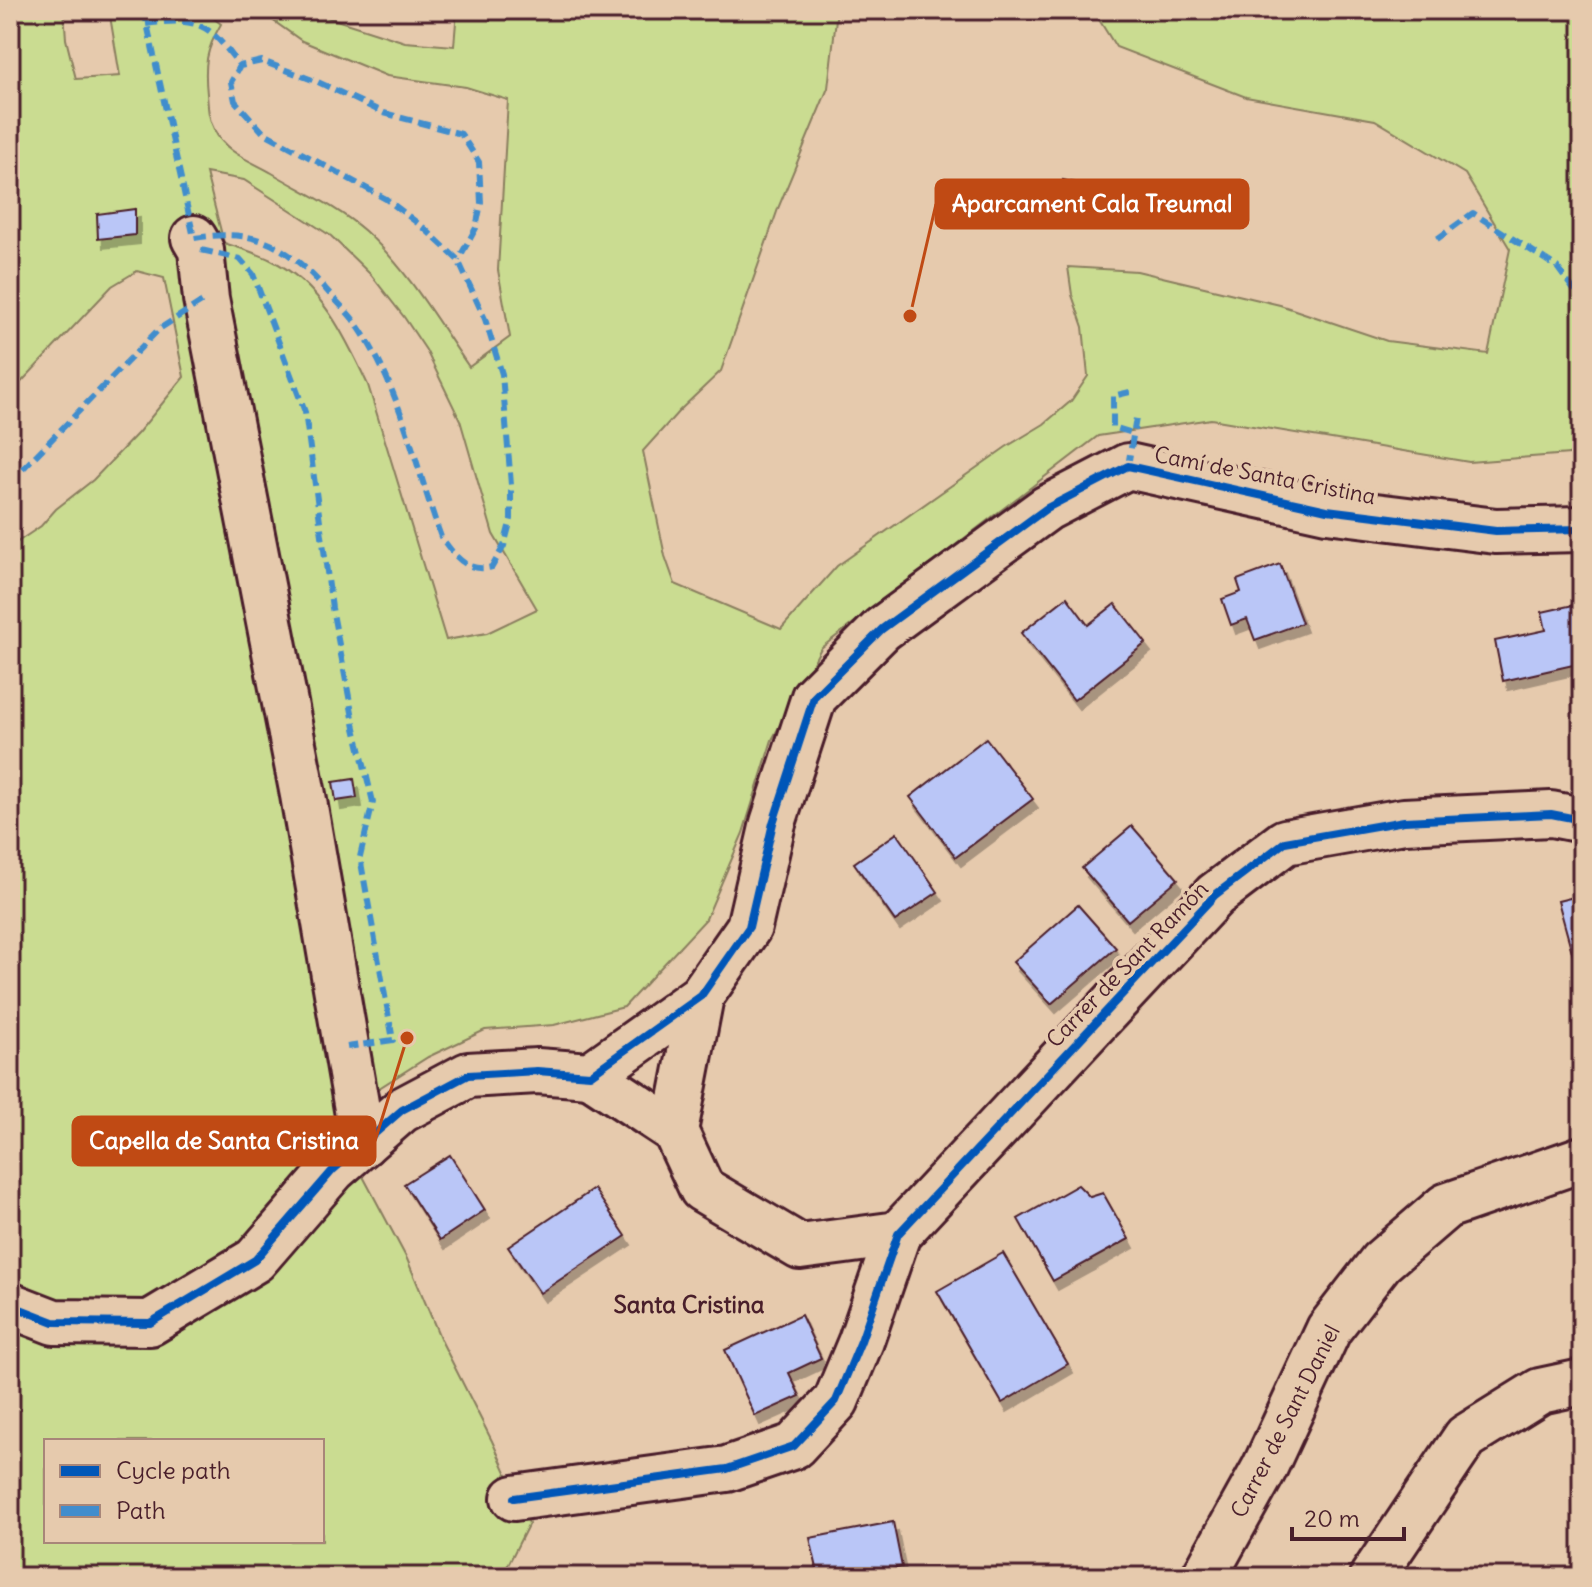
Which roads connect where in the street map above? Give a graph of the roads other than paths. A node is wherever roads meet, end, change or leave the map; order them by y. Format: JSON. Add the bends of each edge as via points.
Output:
{"nodes":[{"id":1,"x":194,"y":238,"type":"dead end"},
{"id":2,"x":1582,"y":529,"type":"edge"},
{"id":3,"x":1582,"y":820,"type":"edge"},
{"id":4,"x":701,"y":996,"type":"junction"},
{"id":5,"x":590,"y":1075,"type":"junction"},
{"id":6,"x":675,"y":1131,"type":"junction"},
{"id":7,"x":363,"y":1144,"type":"junction"},
{"id":8,"x":1582,"y":1159,"type":"edge"},
{"id":9,"x":898,"y":1234,"type":"junction"},
{"id":10,"x":10,"y":1305,"type":"edge"},
{"id":11,"x":1582,"y":1382,"type":"edge"},
{"id":12,"x":514,"y":1498,"type":"dead end"},
{"id":13,"x":1204,"y":1577,"type":"edge"},
{"id":14,"x":1372,"y":1577,"type":"edge"}],
"edges":[{"from":1,"to":7,"type":"street","via":[[201,250],[206,299],[303,795]]},
{"from":2,"to":4,"type":"street","name":"Camí de Santa Cristina","via":[[1496,531],[1327,510],[1128,466],[1047,508],[882,629],[814,697],[773,823],[749,927]]},
{"from":3,"to":9,"type":"street","name":"Carrer de Sant Ramón","via":[[1551,814],[1404,821],[1285,842],[1215,895]]},
{"from":4,"to":5,"type":"street","name":"Camí de Santa Cristina"},
{"from":4,"to":6,"type":"street"},
{"from":5,"to":6,"type":"street"},
{"from":5,"to":7,"type":"street","via":[[468,1075],[402,1110]]},
{"from":6,"to":9,"type":"street","via":[[702,1189],[800,1247]]},
{"from":7,"to":10,"type":"street","via":[[333,1170],[255,1260],[150,1323],[54,1322]]},
{"from":8,"to":13,"type":"street","name":"Carrer de Sant Daniel","via":[[1446,1206],[1381,1262],[1329,1329],[1264,1469]]},
{"from":9,"to":12,"type":"street","via":[[836,1401],[794,1446],[727,1469]]},
{"from":11,"to":14,"type":"street","via":[[1540,1391],[1466,1437]]}]}
